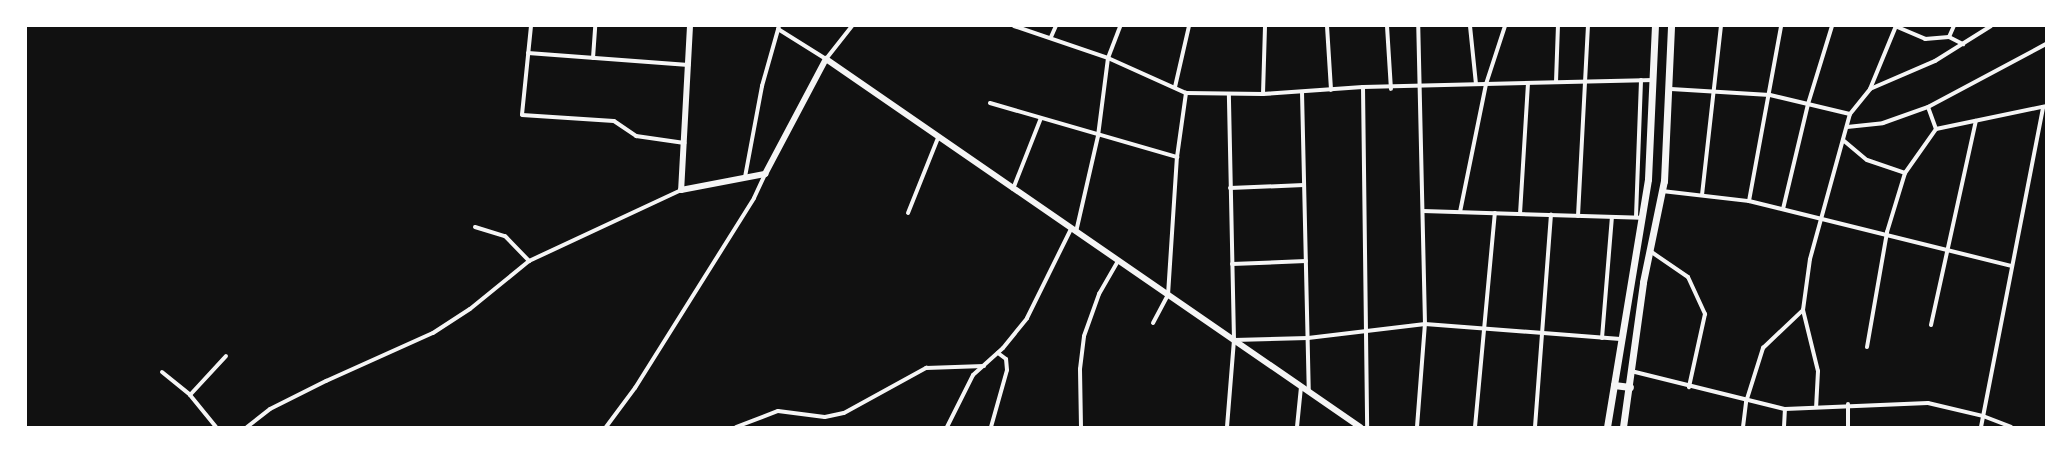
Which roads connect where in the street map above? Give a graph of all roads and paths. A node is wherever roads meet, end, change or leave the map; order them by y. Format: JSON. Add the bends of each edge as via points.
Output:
{"nodes":[{"id":1,"x":530,"y":26,"type":"edge"},
{"id":2,"x":595,"y":26,"type":"edge"},
{"id":3,"x":690,"y":26,"type":"edge"},
{"id":4,"x":852,"y":26,"type":"edge"},
{"id":5,"x":1014,"y":26,"type":"edge"},
{"id":6,"x":1056,"y":26,"type":"edge"},
{"id":7,"x":1120,"y":26,"type":"edge"},
{"id":8,"x":1189,"y":26,"type":"edge"},
{"id":9,"x":1265,"y":26,"type":"edge"},
{"id":10,"x":1327,"y":26,"type":"edge"},
{"id":11,"x":1387,"y":26,"type":"edge"},
{"id":12,"x":1418,"y":26,"type":"edge"},
{"id":13,"x":1470,"y":26,"type":"edge"},
{"id":14,"x":1505,"y":26,"type":"edge"},
{"id":15,"x":1558,"y":26,"type":"edge"},
{"id":16,"x":1588,"y":26,"type":"edge"},
{"id":17,"x":1655,"y":26,"type":"edge"},
{"id":18,"x":1671,"y":26,"type":"edge"},
{"id":19,"x":1722,"y":26,"type":"edge"},
{"id":20,"x":1781,"y":26,"type":"edge"},
{"id":21,"x":1832,"y":26,"type":"edge"},
{"id":22,"x":1896,"y":26,"type":"edge"},
{"id":23,"x":1954,"y":26,"type":"edge"},
{"id":24,"x":1991,"y":26,"type":"edge"},
{"id":25,"x":779,"y":27,"type":"edge"},
{"id":26,"x":1051,"y":37,"type":"junction"},
{"id":27,"x":1949,"y":37,"type":"junction"},
{"id":28,"x":1963,"y":44,"type":"junction"},
{"id":29,"x":2046,"y":44,"type":"edge"},
{"id":30,"x":528,"y":53,"type":"junction"},
{"id":31,"x":593,"y":58,"type":"junction"},
{"id":32,"x":1108,"y":58,"type":"junction"},
{"id":33,"x":826,"y":59,"type":"junction"},
{"id":34,"x":690,"y":66,"type":"junction"},
{"id":35,"x":1641,"y":80,"type":"junction"},
{"id":36,"x":1654,"y":80,"type":"junction"},
{"id":37,"x":1556,"y":82,"type":"junction"},
{"id":38,"x":1586,"y":82,"type":"junction"},
{"id":39,"x":1528,"y":83,"type":"junction"},
{"id":40,"x":1476,"y":84,"type":"junction"},
{"id":41,"x":1486,"y":84,"type":"junction"},
{"id":42,"x":1175,"y":87,"type":"junction"},
{"id":43,"x":1362,"y":87,"type":"junction"},
{"id":44,"x":1420,"y":87,"type":"junction"},
{"id":45,"x":1391,"y":89,"type":"junction"},
{"id":46,"x":1671,"y":89,"type":"junction"},
{"id":47,"x":1870,"y":89,"type":"junction"},
{"id":48,"x":1331,"y":90,"type":"junction"},
{"id":49,"x":1714,"y":91,"type":"junction"},
{"id":50,"x":1302,"y":92,"type":"junction"},
{"id":51,"x":1186,"y":93,"type":"junction"},
{"id":52,"x":1229,"y":94,"type":"junction"},
{"id":53,"x":1263,"y":94,"type":"junction"},
{"id":54,"x":1770,"y":95,"type":"junction"},
{"id":55,"x":990,"y":103,"type":"dead end"},
{"id":56,"x":1808,"y":104,"type":"junction"},
{"id":57,"x":1928,"y":107,"type":"junction"},
{"id":58,"x":2045,"y":107,"type":"edge"},
{"id":59,"x":1850,"y":114,"type":"junction"},
{"id":60,"x":1041,"y":118,"type":"junction"},
{"id":61,"x":1976,"y":121,"type":"junction"},
{"id":62,"x":1847,"y":127,"type":"junction"},
{"id":63,"x":1936,"y":129,"type":"junction"},
{"id":64,"x":1098,"y":136,"type":"junction"},
{"id":65,"x":938,"y":138,"type":"junction"},
{"id":66,"x":1842,"y":140,"type":"junction"},
{"id":67,"x":685,"y":143,"type":"junction"},
{"id":68,"x":1177,"y":157,"type":"junction"},
{"id":69,"x":1905,"y":173,"type":"junction"},
{"id":70,"x":765,"y":174,"type":"junction"},
{"id":71,"x":745,"y":177,"type":"junction"},
{"id":72,"x":1304,"y":185,"type":"junction"},
{"id":73,"x":1230,"y":188,"type":"junction"},
{"id":74,"x":1013,"y":189,"type":"junction"},
{"id":75,"x":681,"y":190,"type":"junction"},
{"id":76,"x":1662,"y":191,"type":"junction"},
{"id":77,"x":1702,"y":195,"type":"junction"},
{"id":78,"x":1749,"y":201,"type":"junction"},
{"id":79,"x":1783,"y":209,"type":"junction"},
{"id":80,"x":1423,"y":211,"type":"junction"},
{"id":81,"x":1460,"y":212,"type":"junction"},
{"id":82,"x":1494,"y":213,"type":"junction"},
{"id":83,"x":908,"y":214,"type":"dead end"},
{"id":84,"x":1520,"y":214,"type":"junction"},
{"id":85,"x":1551,"y":215,"type":"junction"},
{"id":86,"x":1578,"y":216,"type":"junction"},
{"id":87,"x":1612,"y":217,"type":"junction"},
{"id":88,"x":1820,"y":217,"type":"junction"},
{"id":89,"x":1639,"y":218,"type":"junction"},
{"id":90,"x":476,"y":227,"type":"dead end"},
{"id":91,"x":1074,"y":231,"type":"junction"},
{"id":92,"x":1887,"y":232,"type":"junction"},
{"id":93,"x":1947,"y":249,"type":"junction"},
{"id":94,"x":1650,"y":251,"type":"junction"},
{"id":95,"x":529,"y":261,"type":"junction"},
{"id":96,"x":1118,"y":261,"type":"junction"},
{"id":97,"x":1306,"y":261,"type":"junction"},
{"id":98,"x":1232,"y":264,"type":"junction"},
{"id":99,"x":2012,"y":266,"type":"junction"},
{"id":100,"x":1168,"y":295,"type":"junction"},
{"id":101,"x":1803,"y":310,"type":"junction"},
{"id":102,"x":1153,"y":323,"type":"dead end"},
{"id":103,"x":1425,"y":324,"type":"junction"},
{"id":104,"x":1931,"y":324,"type":"dead end"},
{"id":105,"x":1486,"y":329,"type":"junction"},
{"id":106,"x":1368,"y":331,"type":"junction"},
{"id":107,"x":1543,"y":334,"type":"junction"},
{"id":108,"x":1308,"y":338,"type":"junction"},
{"id":109,"x":1602,"y":338,"type":"junction"},
{"id":110,"x":1234,"y":340,"type":"junction"},
{"id":111,"x":1620,"y":340,"type":"junction"},
{"id":112,"x":1867,"y":347,"type":"dead end"},
{"id":113,"x":998,"y":353,"type":"junction"},
{"id":114,"x":226,"y":356,"type":"dead end"},
{"id":115,"x":984,"y":366,"type":"junction"},
{"id":116,"x":1632,"y":371,"type":"junction"},
{"id":117,"x":162,"y":372,"type":"dead end"},
{"id":118,"x":1614,"y":385,"type":"junction"},
{"id":119,"x":1301,"y":387,"type":"junction"},
{"id":120,"x":1630,"y":387,"type":"junction"},
{"id":121,"x":1689,"y":387,"type":"junction"},
{"id":122,"x":1309,"y":392,"type":"junction"},
{"id":123,"x":190,"y":395,"type":"junction"},
{"id":124,"x":1746,"y":402,"type":"junction"},
{"id":125,"x":1848,"y":404,"type":"junction"},
{"id":126,"x":1816,"y":407,"type":"junction"},
{"id":127,"x":1785,"y":409,"type":"junction"},
{"id":128,"x":1982,"y":416,"type":"junction"},
{"id":129,"x":1351,"y":424,"type":"edge"},
{"id":130,"x":216,"y":427,"type":"edge"},
{"id":131,"x":247,"y":427,"type":"edge"},
{"id":132,"x":606,"y":427,"type":"edge"},
{"id":133,"x":736,"y":427,"type":"edge"},
{"id":134,"x":946,"y":427,"type":"edge"},
{"id":135,"x":991,"y":427,"type":"edge"},
{"id":136,"x":1081,"y":427,"type":"edge"},
{"id":137,"x":1227,"y":427,"type":"edge"},
{"id":138,"x":1297,"y":427,"type":"edge"},
{"id":139,"x":1360,"y":427,"type":"edge"},
{"id":140,"x":1367,"y":427,"type":"edge"},
{"id":141,"x":1417,"y":427,"type":"edge"},
{"id":142,"x":1475,"y":427,"type":"edge"},
{"id":143,"x":1536,"y":427,"type":"edge"},
{"id":144,"x":1607,"y":427,"type":"edge"},
{"id":145,"x":1623,"y":427,"type":"edge"},
{"id":146,"x":1743,"y":427,"type":"edge"},
{"id":147,"x":1784,"y":427,"type":"edge"},
{"id":148,"x":1848,"y":427,"type":"edge"},
{"id":149,"x":1981,"y":427,"type":"edge"},
{"id":150,"x":2011,"y":427,"type":"edge"}],
"edges":[{"from":1,"to":30,"type":"street"},
{"from":2,"to":31,"type":"street"},
{"from":3,"to":34,"type":"street"},
{"from":4,"to":33,"type":"street"},
{"from":5,"to":26,"type":"street"},
{"from":6,"to":26,"type":"street"},
{"from":7,"to":32,"type":"street"},
{"from":8,"to":42,"type":"street"},
{"from":9,"to":53,"type":"street"},
{"from":10,"to":48,"type":"street"},
{"from":11,"to":45,"type":"street"},
{"from":12,"to":44,"type":"street"},
{"from":13,"to":40,"type":"street"},
{"from":14,"to":41,"type":"street"},
{"from":15,"to":37,"type":"street"},
{"from":16,"to":38,"type":"street"},
{"from":17,"to":36,"type":"main road"},
{"from":18,"to":46,"type":"main road"},
{"from":19,"to":49,"type":"street"},
{"from":20,"to":54,"type":"street"},
{"from":21,"to":56,"type":"street"},
{"from":22,"to":27,"type":"street","via":[[1925,39]]},
{"from":22,"to":47,"type":"street"},
{"from":23,"to":27,"type":"street"},
{"from":24,"to":28,"type":"street"},
{"from":25,"to":33,"type":"street"},
{"from":25,"to":71,"type":"street","via":[[766,68]]},
{"from":26,"to":32,"type":"street"},
{"from":27,"to":28,"type":"street"},
{"from":28,"to":47,"type":"street","via":[[1936,61]]},
{"from":29,"to":57,"type":"street"},
{"from":30,"to":31,"type":"street"},
{"from":30,"to":67,"type":"street","via":[[522,115],[614,121],[636,136]]},
{"from":31,"to":34,"type":"street"},
{"from":32,"to":42,"type":"street"},
{"from":32,"to":64,"type":"street"},
{"from":33,"to":65,"type":"street"},
{"from":33,"to":70,"type":"street"},
{"from":34,"to":67,"type":"street"},
{"from":35,"to":36,"type":"street"},
{"from":35,"to":38,"type":"street"},
{"from":35,"to":89,"type":"street"},
{"from":36,"to":89,"type":"main road","via":[[1648,179]]},
{"from":37,"to":38,"type":"street"},
{"from":37,"to":39,"type":"street"},
{"from":38,"to":86,"type":"street"},
{"from":39,"to":41,"type":"street"},
{"from":39,"to":84,"type":"street"},
{"from":40,"to":41,"type":"street"},
{"from":40,"to":44,"type":"street"},
{"from":41,"to":81,"type":"street"},
{"from":42,"to":51,"type":"street"},
{"from":43,"to":45,"type":"street"},
{"from":43,"to":48,"type":"street"},
{"from":43,"to":106,"type":"street"},
{"from":44,"to":45,"type":"street"},
{"from":44,"to":80,"type":"street"},
{"from":46,"to":49,"type":"street"},
{"from":46,"to":76,"type":"main road"},
{"from":47,"to":59,"type":"street"},
{"from":48,"to":50,"type":"street"},
{"from":49,"to":54,"type":"street"},
{"from":49,"to":77,"type":"street"},
{"from":50,"to":53,"type":"street"},
{"from":50,"to":72,"type":"street"},
{"from":51,"to":52,"type":"street"},
{"from":51,"to":68,"type":"street"},
{"from":52,"to":53,"type":"street"},
{"from":52,"to":73,"type":"street"},
{"from":54,"to":56,"type":"street"},
{"from":54,"to":78,"type":"street"},
{"from":55,"to":60,"type":"street"},
{"from":56,"to":59,"type":"street"},
{"from":56,"to":79,"type":"street"},
{"from":57,"to":62,"type":"street","via":[[1883,123]]},
{"from":57,"to":63,"type":"street"},
{"from":58,"to":61,"type":"street"},
{"from":58,"to":99,"type":"street"},
{"from":59,"to":62,"type":"street"},
{"from":60,"to":64,"type":"street"},
{"from":60,"to":74,"type":"street"},
{"from":61,"to":63,"type":"street"},
{"from":61,"to":93,"type":"street"},
{"from":62,"to":66,"type":"street"},
{"from":63,"to":69,"type":"street"},
{"from":64,"to":68,"type":"street"},
{"from":64,"to":91,"type":"street"},
{"from":65,"to":74,"type":"street"},
{"from":65,"to":83,"type":"street"},
{"from":66,"to":69,"type":"street","via":[[1867,160]]},
{"from":66,"to":88,"type":"street"},
{"from":67,"to":75,"type":"street"},
{"from":68,"to":100,"type":"street"},
{"from":69,"to":92,"type":"street"},
{"from":70,"to":71,"type":"street"},
{"from":70,"to":132,"type":"street","via":[[754,198],[635,388]]},
{"from":71,"to":75,"type":"street"},
{"from":72,"to":73,"type":"street"},
{"from":72,"to":97,"type":"street"},
{"from":73,"to":98,"type":"street"},
{"from":74,"to":91,"type":"street"},
{"from":75,"to":95,"type":"street"},
{"from":76,"to":77,"type":"street"},
{"from":76,"to":94,"type":"main road"},
{"from":77,"to":78,"type":"street"},
{"from":78,"to":79,"type":"street"},
{"from":79,"to":88,"type":"street"},
{"from":80,"to":81,"type":"street"},
{"from":80,"to":103,"type":"street"},
{"from":81,"to":82,"type":"street"},
{"from":82,"to":84,"type":"street"},
{"from":82,"to":105,"type":"street"},
{"from":84,"to":85,"type":"street"},
{"from":85,"to":86,"type":"street"},
{"from":85,"to":107,"type":"street"},
{"from":86,"to":87,"type":"street"},
{"from":87,"to":89,"type":"street"},
{"from":87,"to":109,"type":"street"},
{"from":88,"to":92,"type":"street"},
{"from":88,"to":101,"type":"street"},
{"from":89,"to":111,"type":"main road"},
{"from":90,"to":95,"type":"street","via":[[505,236]]},
{"from":91,"to":96,"type":"street"},
{"from":91,"to":113,"type":"street","via":[[1027,318]]},
{"from":92,"to":93,"type":"street"},
{"from":92,"to":112,"type":"street"},
{"from":93,"to":99,"type":"street"},
{"from":93,"to":104,"type":"street"},
{"from":94,"to":116,"type":"main road"},
{"from":94,"to":121,"type":"street","via":[[1688,277],[1705,314]]},
{"from":95,"to":131,"type":"street","via":[[470,309],[433,333],[270,409]]},
{"from":96,"to":100,"type":"street"},
{"from":96,"to":136,"type":"street","via":[[1099,294],[1084,336],[1080,369]]},
{"from":97,"to":98,"type":"street"},
{"from":97,"to":108,"type":"street"},
{"from":98,"to":110,"type":"street"},
{"from":99,"to":128,"type":"street"},
{"from":100,"to":102,"type":"street"},
{"from":100,"to":110,"type":"street"},
{"from":101,"to":124,"type":"street","via":[[1763,348]]},
{"from":101,"to":126,"type":"street","via":[[1818,370]]},
{"from":103,"to":105,"type":"street"},
{"from":103,"to":106,"type":"street"},
{"from":103,"to":141,"type":"street"},
{"from":105,"to":107,"type":"street"},
{"from":105,"to":142,"type":"street"},
{"from":106,"to":108,"type":"street"},
{"from":106,"to":140,"type":"street"},
{"from":107,"to":109,"type":"street"},
{"from":107,"to":143,"type":"street"},
{"from":108,"to":110,"type":"street"},
{"from":108,"to":122,"type":"street"},
{"from":109,"to":111,"type":"street"},
{"from":110,"to":119,"type":"street"},
{"from":110,"to":137,"type":"street"},
{"from":111,"to":118,"type":"main road"},
{"from":113,"to":115,"type":"street"},
{"from":113,"to":135,"type":"street","via":[[1006,359],[1007,370]]},
{"from":114,"to":123,"type":"street"},
{"from":115,"to":133,"type":"street","via":[[926,368],[844,413],[819,417],[778,411]]},
{"from":115,"to":134,"type":"street","via":[[966,385]]},
{"from":116,"to":120,"type":"main road"},
{"from":116,"to":121,"type":"street"},
{"from":117,"to":123,"type":"street"},
{"from":118,"to":120,"type":"main road"},
{"from":118,"to":144,"type":"main road"},
{"from":119,"to":122,"type":"street"},
{"from":119,"to":138,"type":"street"},
{"from":120,"to":145,"type":"main road"},
{"from":121,"to":124,"type":"street"},
{"from":122,"to":129,"type":"street"},
{"from":123,"to":130,"type":"street"},
{"from":124,"to":127,"type":"street"},
{"from":124,"to":146,"type":"street"},
{"from":125,"to":126,"type":"street"},
{"from":125,"to":128,"type":"street","via":[[1928,402]]},
{"from":125,"to":148,"type":"street"},
{"from":126,"to":127,"type":"street"},
{"from":127,"to":147,"type":"street"},
{"from":128,"to":149,"type":"street"},
{"from":128,"to":150,"type":"street"},
{"from":129,"to":139,"type":"street"}]}
